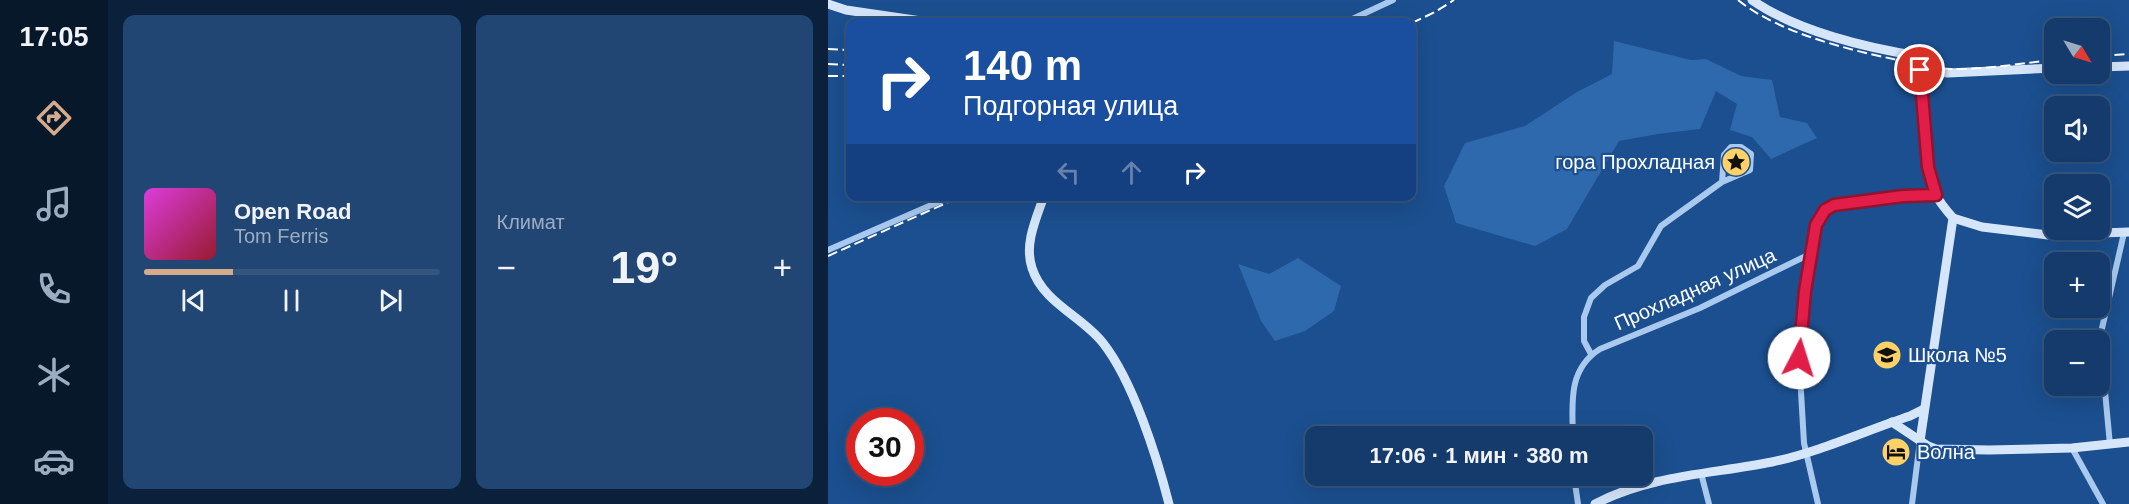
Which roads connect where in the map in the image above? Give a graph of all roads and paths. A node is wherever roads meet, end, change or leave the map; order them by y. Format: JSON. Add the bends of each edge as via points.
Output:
{"nodes":[{"id":1,"x":1393,"y":0,"type":"edge"},
{"id":2,"x":1752,"y":0,"type":"edge"},
{"id":3,"x":828,"y":4,"type":"edge"},
{"id":4,"x":903,"y":18,"type":"edge"},
{"id":5,"x":1355,"y":18,"type":"edge"},
{"id":6,"x":2129,"y":66,"type":"edge"},
{"id":7,"x":2110,"y":67,"type":"edge"},
{"id":8,"x":2044,"y":69,"type":"edge"},
{"id":9,"x":1920,"y":70,"type":"junction"},
{"id":10,"x":1722,"y":182,"type":"junction"},
{"id":11,"x":1936,"y":195,"type":"junction"},
{"id":12,"x":941,"y":201,"type":"edge"},
{"id":13,"x":1042,"y":201,"type":"edge"},
{"id":14,"x":1953,"y":218,"type":"junction"},
{"id":15,"x":2127,"y":232,"type":"edge"},
{"id":16,"x":828,"y":250,"type":"edge"},
{"id":17,"x":1812,"y":254,"type":"junction"},
{"id":18,"x":1591,"y":354,"type":"junction"},
{"id":19,"x":1924,"y":408,"type":"junction"},
{"id":20,"x":1892,"y":422,"type":"junction"},
{"id":21,"x":1573,"y":426,"type":"edge"},
{"id":22,"x":1920,"y":441,"type":"junction"},
{"id":23,"x":2129,"y":442,"type":"edge"},
{"id":24,"x":2110,"y":445,"type":"junction"},
{"id":25,"x":2072,"y":448,"type":"junction"},
{"id":26,"x":1805,"y":453,"type":"junction"},
{"id":27,"x":1701,"y":473,"type":"junction"},
{"id":28,"x":1575,"y":486,"type":"edge"},
{"id":29,"x":1169,"y":504,"type":"edge"},
{"id":30,"x":1578,"y":504,"type":"edge"},
{"id":31,"x":1595,"y":504,"type":"edge"},
{"id":32,"x":1709,"y":504,"type":"edge"},
{"id":33,"x":1818,"y":504,"type":"edge"},
{"id":34,"x":1912,"y":504,"type":"edge"},
{"id":35,"x":2103,"y":504,"type":"edge"}],
"edges":[{"from":1,"to":5,"type":"street"},
{"from":2,"to":9,"type":"street","via":[[1818,31],[1874,49],[1919,56]]},
{"from":3,"to":4,"type":"street"},
{"from":6,"to":7,"type":"street"},
{"from":8,"to":9,"type":"street","via":[[1948,73]]},
{"from":9,"to":11,"type":"street","via":[[1928,167]]},
{"from":10,"to":10,"type":"street","via":[[1750,170],[1751,154],[1741,147],[1731,147],[1724,155]]},
{"from":10,"to":18,"type":"street","via":[[1661,226],[1638,266],[1591,298],[1584,316],[1584,341]]},
{"from":11,"to":14,"type":"street"},
{"from":11,"to":17,"type":"street","via":[[1834,205],[1825,210],[1816,225]]},
{"from":12,"to":16,"type":"street"},
{"from":13,"to":29,"type":"street","via":[[1031,237],[1032,269],[1053,301],[1089,326],[1119,368],[1160,468]]},
{"from":14,"to":15,"type":"street","via":[[2048,235]]},
{"from":14,"to":19,"type":"street"},
{"from":15,"to":24,"type":"street","via":[[2100,337]]},
{"from":17,"to":18,"type":"street","name":"Прохладная улица","via":[[1700,308]]},
{"from":17,"to":26,"type":"street","via":[[1799,358]]},
{"from":18,"to":21,"type":"street","via":[[1575,379]]},
{"from":19,"to":20,"type":"street"},
{"from":19,"to":22,"type":"street"},
{"from":20,"to":22,"type":"street"},
{"from":20,"to":26,"type":"street"},
{"from":22,"to":25,"type":"street","via":[[1943,449]]},
{"from":22,"to":34,"type":"street"},
{"from":23,"to":24,"type":"street"},
{"from":24,"to":25,"type":"street"},
{"from":25,"to":35,"type":"street"},
{"from":26,"to":27,"type":"street"},
{"from":26,"to":33,"type":"street"},
{"from":27,"to":31,"type":"street","via":[[1662,479]]},
{"from":27,"to":32,"type":"street"},
{"from":28,"to":30,"type":"street"}]}
